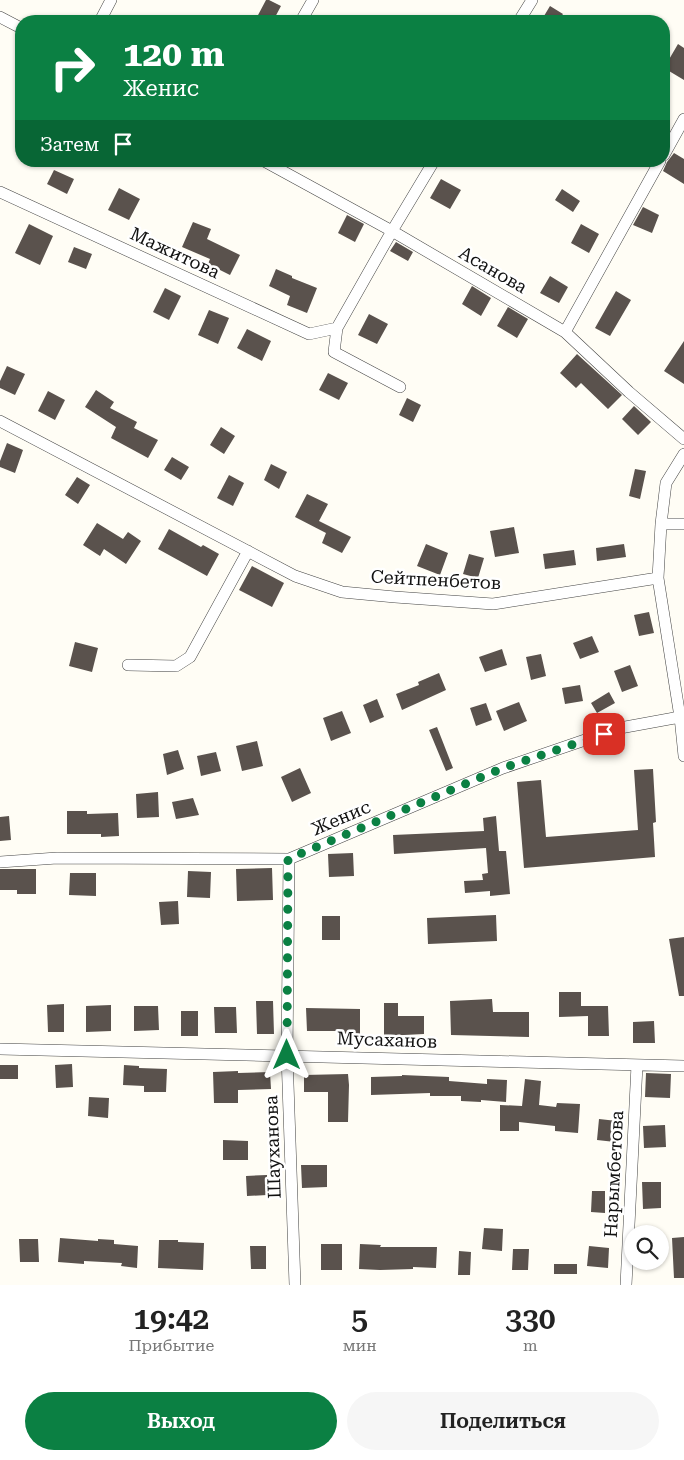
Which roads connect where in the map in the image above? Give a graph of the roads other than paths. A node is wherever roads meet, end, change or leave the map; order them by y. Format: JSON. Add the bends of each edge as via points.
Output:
{"nodes":[{"id":1,"x":111,"y":0,"type":"edge"},
{"id":2,"x":313,"y":0,"type":"edge"},
{"id":3,"x":532,"y":0,"type":"edge"},
{"id":4,"x":103,"y":15,"type":"edge"},
{"id":5,"x":304,"y":15,"type":"edge"},
{"id":6,"x":523,"y":15,"type":"edge"},
{"id":7,"x":0,"y":17,"type":"edge"},
{"id":8,"x":15,"y":25,"type":"edge"},
{"id":9,"x":684,"y":119,"type":"edge"},
{"id":10,"x":670,"y":144,"type":"edge"},
{"id":11,"x":275,"y":167,"type":"edge"},
{"id":12,"x":430,"y":167,"type":"edge"},
{"id":13,"x":657,"y":167,"type":"edge"},
{"id":14,"x":0,"y":192,"type":"edge"},
{"id":15,"x":392,"y":232,"type":"junction"},
{"id":16,"x":337,"y":328,"type":"junction"},
{"id":17,"x":565,"y":332,"type":"junction"},
{"id":18,"x":400,"y":387,"type":"dead end"},
{"id":19,"x":0,"y":421,"type":"edge"},
{"id":20,"x":684,"y":439,"type":"edge"},
{"id":21,"x":684,"y":454,"type":"edge"},
{"id":22,"x":660,"y":524,"type":"junction"},
{"id":23,"x":684,"y":524,"type":"edge"},
{"id":24,"x":248,"y":551,"type":"junction"},
{"id":25,"x":658,"y":578,"type":"junction"},
{"id":26,"x":128,"y":665,"type":"dead end"},
{"id":27,"x":680,"y":717,"type":"junction"},
{"id":28,"x":683,"y":744,"type":"edge"},
{"id":29,"x":684,"y":756,"type":"edge"},
{"id":30,"x":288,"y":859,"type":"junction"},
{"id":31,"x":0,"y":862,"type":"edge"},
{"id":32,"x":0,"y":1049,"type":"edge"},
{"id":33,"x":287,"y":1055,"type":"junction"},
{"id":34,"x":637,"y":1065,"type":"junction"},
{"id":35,"x":684,"y":1066,"type":"edge"},
{"id":36,"x":295,"y":1285,"type":"edge"},
{"id":37,"x":626,"y":1285,"type":"edge"}],
"edges":[{"from":1,"to":4,"type":"street"},
{"from":2,"to":5,"type":"street"},
{"from":3,"to":6,"type":"street"},
{"from":7,"to":8,"type":"street"},
{"from":9,"to":10,"type":"street"},
{"from":11,"to":15,"type":"street","name":"Асанова"},
{"from":12,"to":15,"type":"street"},
{"from":13,"to":17,"type":"street"},
{"from":14,"to":16,"type":"street","name":"Мажитова","via":[[309,334]]},
{"from":15,"to":16,"type":"street"},
{"from":15,"to":17,"type":"street","name":"Асанова"},
{"from":16,"to":18,"type":"street","via":[[334,352]]},
{"from":17,"to":20,"type":"street","name":"Асанова"},
{"from":19,"to":24,"type":"street","name":"Сейтпенбетов"},
{"from":21,"to":22,"type":"street","via":[[666,483]]},
{"from":22,"to":23,"type":"street"},
{"from":22,"to":25,"type":"street"},
{"from":24,"to":25,"type":"street","name":"Сейтпенбетов","via":[[295,576],[342,592],[493,604]]},
{"from":24,"to":26,"type":"street","via":[[190,657],[176,666]]},
{"from":25,"to":27,"type":"street"},
{"from":27,"to":28,"type":"street"},
{"from":27,"to":30,"type":"street","name":"Женис","via":[[620,728],[503,768]]},
{"from":28,"to":29,"type":"street"},
{"from":30,"to":31,"type":"street","name":"Женис","via":[[57,858]]},
{"from":30,"to":33,"type":"street","name":"Шауханова"},
{"from":32,"to":33,"type":"street","name":"Мусаханов"},
{"from":33,"to":34,"type":"street","name":"Мусаханов"},
{"from":33,"to":36,"type":"street","name":"Шауханова"},
{"from":34,"to":35,"type":"street","name":"Мусаханов"},
{"from":34,"to":37,"type":"street","name":"Нарымбетова"}]}
